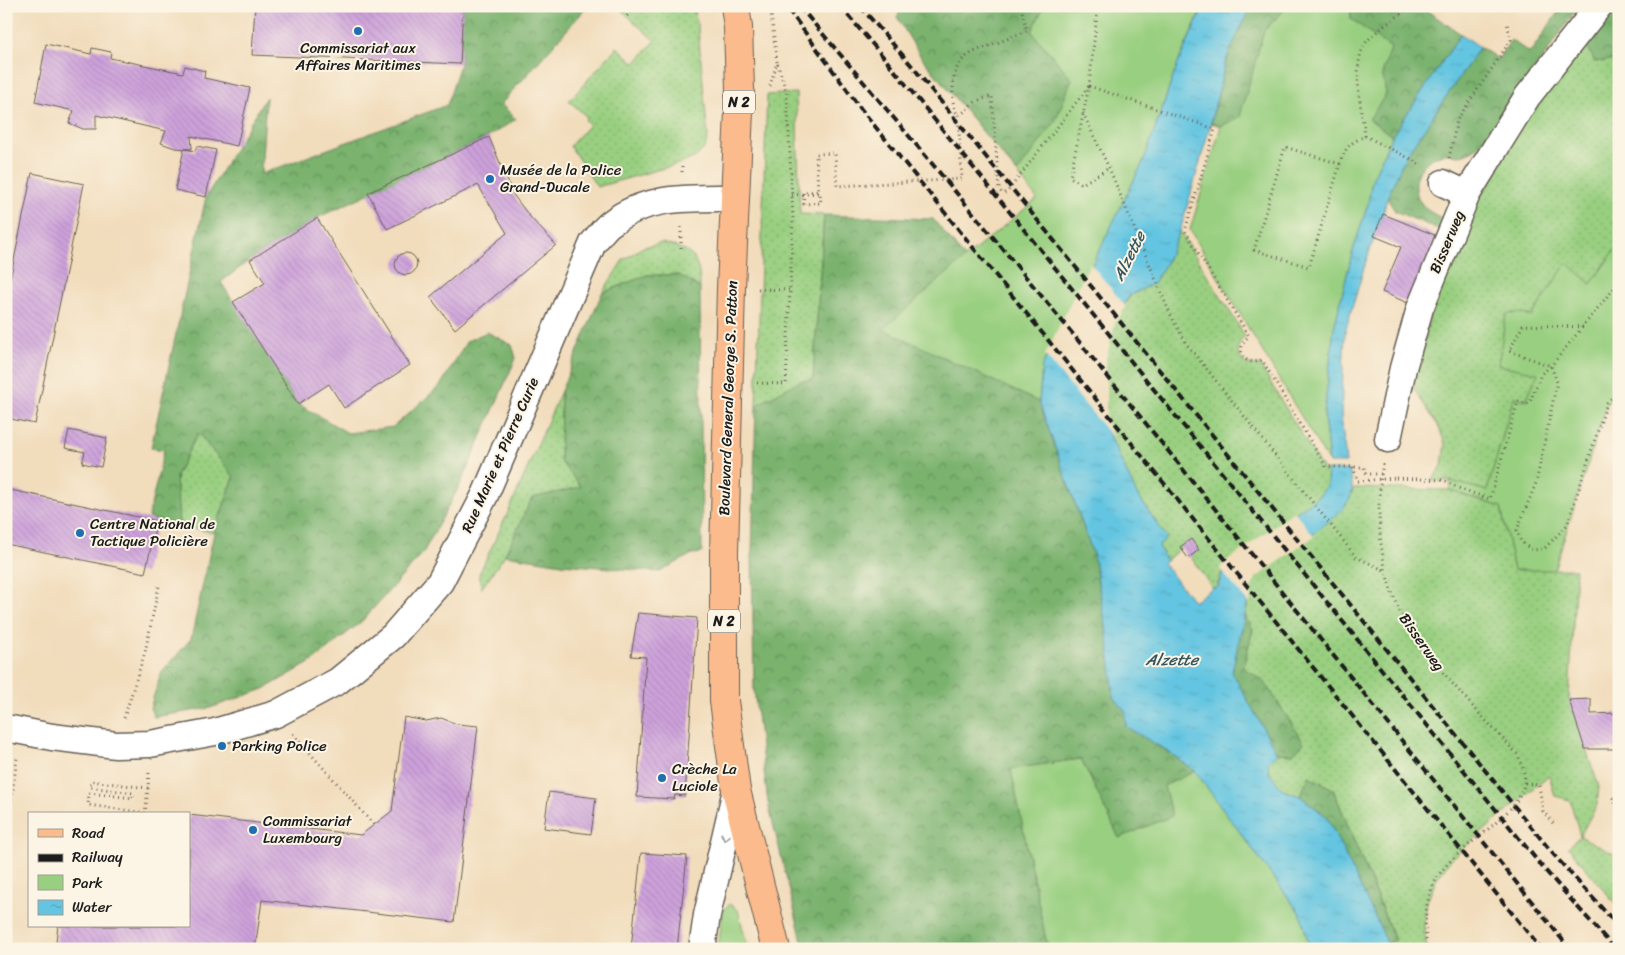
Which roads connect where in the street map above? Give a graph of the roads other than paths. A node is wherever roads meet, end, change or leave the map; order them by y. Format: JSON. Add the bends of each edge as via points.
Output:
{"nodes":[{"id":1,"x":735,"y":6,"type":"edge"},
{"id":2,"x":1599,"y":6,"type":"edge"},
{"id":3,"x":1443,"y":183,"type":"road end"},
{"id":4,"x":1467,"y":194,"type":"junction"},
{"id":5,"x":735,"y":198,"type":"junction"},
{"id":6,"x":1388,"y":439,"type":"road end"},
{"id":7,"x":13,"y":729,"type":"edge"},
{"id":8,"x":736,"y":790,"type":"junction"},
{"id":9,"x":702,"y":949,"type":"edge"},
{"id":10,"x":776,"y":949,"type":"edge"}],
"edges":[{"from":1,"to":5,"type":"main road","name":"Boulevard General George S. Patton","number":"N 2","via":[[740,89]]},
{"from":2,"to":4,"type":"street","name":"Bisserweg","via":[[1527,97]]},
{"from":3,"to":4,"type":"street","name":"Bisserweg"},
{"from":4,"to":6,"type":"street","name":"Bisserweg","via":[[1420,308]]},
{"from":5,"to":7,"type":"street","name":"Rue Marie et Pierre Curie","via":[[682,198],[651,203],[629,211],[610,224],[593,243],[485,495],[440,582],[394,636],[338,681],[276,714],[214,732],[150,744],[116,745]]},
{"from":5,"to":8,"type":"main road","name":"Boulevard General George S. Patton","number":"N 2","via":[[724,563],[724,701]]},
{"from":8,"to":9,"type":"street","name":"Boulevard General George S. Patton","one_way":true},
{"from":8,"to":10,"type":"main road","name":"Boulevard General George S. Patton","number":"N 2"}]}
